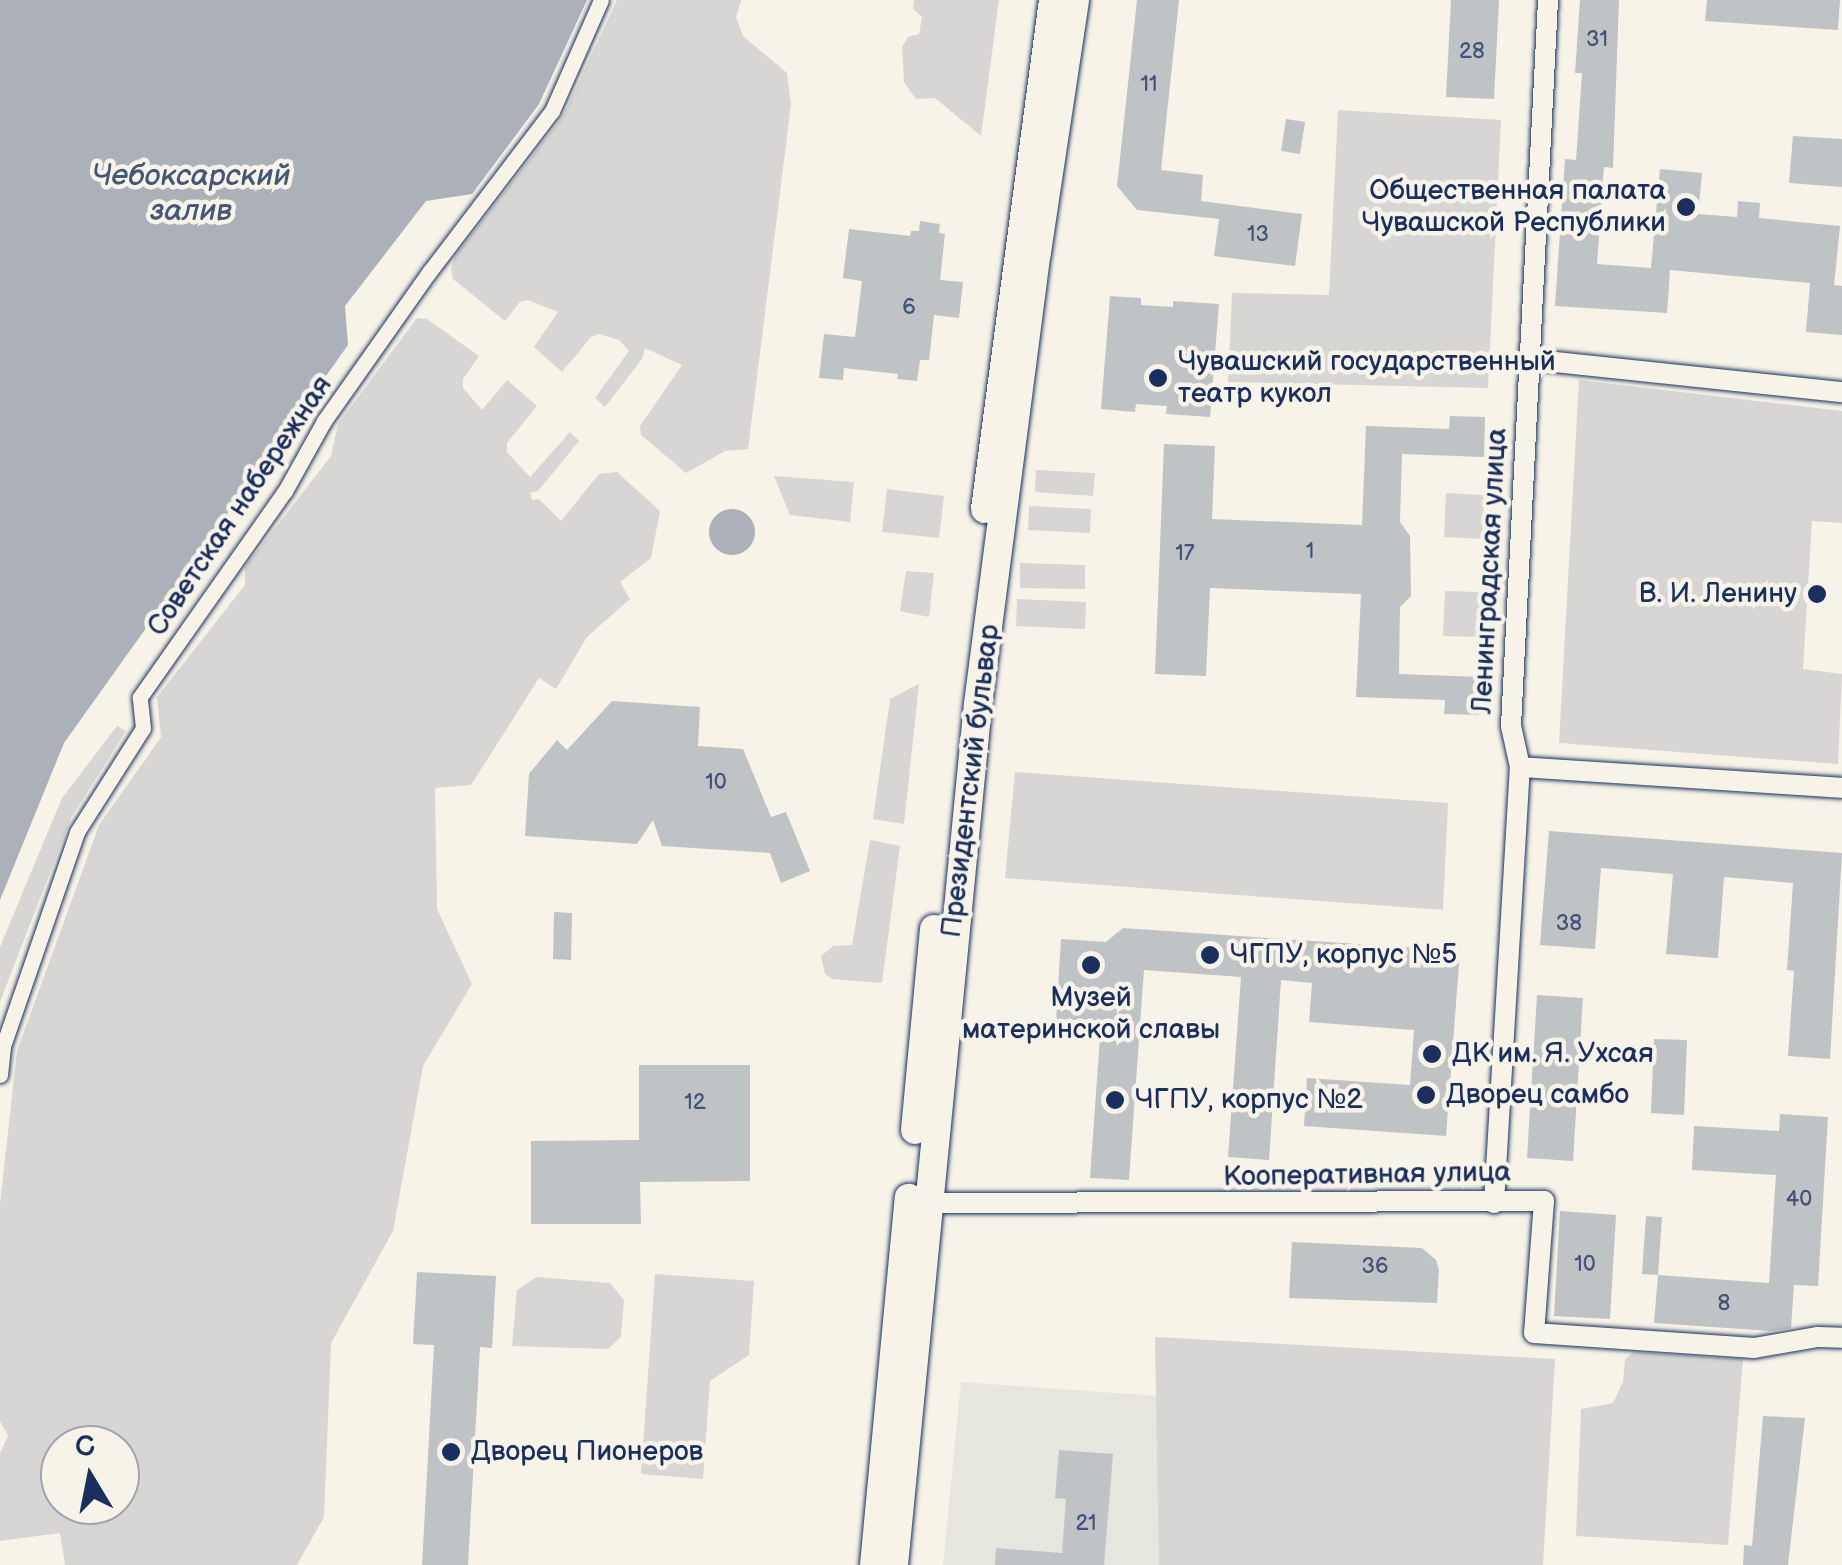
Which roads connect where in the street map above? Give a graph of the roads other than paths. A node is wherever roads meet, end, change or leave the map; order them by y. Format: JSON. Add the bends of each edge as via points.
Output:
{"nodes":[{"id":1,"x":601,"y":0,"type":"edge"},
{"id":2,"x":1053,"y":0,"type":"edge"},
{"id":3,"x":1075,"y":0,"type":"edge"},
{"id":4,"x":1548,"y":0,"type":"edge"},
{"id":5,"x":1038,"y":178,"type":"junction"},
{"id":6,"x":1528,"y":358,"type":"junction"},
{"id":7,"x":1842,"y":392,"type":"edge"},
{"id":8,"x":1520,"y":767,"type":"junction"},
{"id":9,"x":1842,"y":788,"type":"edge"},
{"id":10,"x":0,"y":1075,"type":"edge"},
{"id":11,"x":918,"y":1202,"type":"junction"},
{"id":12,"x":1494,"y":1202,"type":"junction"},
{"id":13,"x":909,"y":1299,"type":"junction"},
{"id":14,"x":1842,"y":1338,"type":"edge"},
{"id":15,"x":874,"y":1565,"type":"edge"},
{"id":16,"x":894,"y":1565,"type":"edge"}],
"edges":[{"from":1,"to":10,"type":"street","name":"Советская набережная","via":[[552,111],[324,421],[285,491],[140,697],[142,728],[77,832],[3,1046]]},
{"from":2,"to":5,"type":"main road","name":"Президентский бульвар"},
{"from":3,"to":5,"type":"main road","name":"Президентский бульвар"},
{"from":4,"to":6,"type":"street","name":"Ленинградская улица"},
{"from":5,"to":11,"type":"main road","name":"Президентский бульвар","via":[[973,674]]},
{"from":6,"to":7,"type":"street"},
{"from":6,"to":8,"type":"street","name":"Ленинградская улица","via":[[1511,726]]},
{"from":8,"to":9,"type":"street"},
{"from":8,"to":12,"type":"street","name":"Ленинградская улица"},
{"from":11,"to":12,"type":"street","name":"Кооперативная улица"},
{"from":11,"to":13,"type":"main road","name":"Президентский бульвар"},
{"from":12,"to":14,"type":"street","name":"Кооперативная улица","via":[[1544,1201],[1534,1332],[1754,1348]]},
{"from":13,"to":15,"type":"main road","name":"Президентский бульвар"},
{"from":13,"to":16,"type":"main road","name":"Президентский бульвар"}]}
